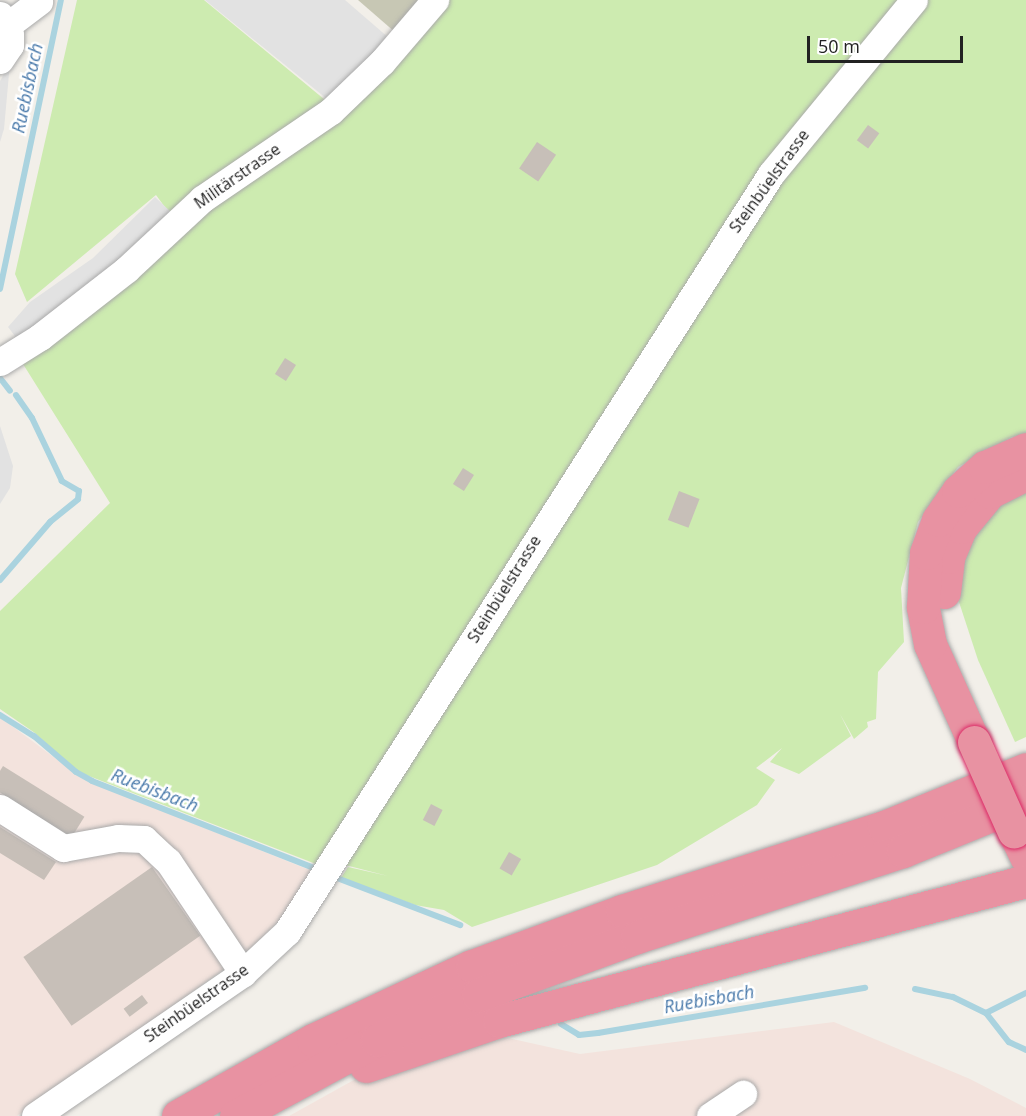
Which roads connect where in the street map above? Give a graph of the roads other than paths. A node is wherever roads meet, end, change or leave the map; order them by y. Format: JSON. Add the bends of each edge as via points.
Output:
{"nodes":[{"id":1,"x":435,"y":0,"type":"edge"},
{"id":2,"x":914,"y":0,"type":"edge"},
{"id":3,"x":39,"y":2,"type":"dead end"},
{"id":4,"x":4,"y":20,"type":"edge"},
{"id":5,"x":0,"y":60,"type":"edge"},
{"id":6,"x":0,"y":362,"type":"edge"},
{"id":7,"x":1026,"y":449,"type":"edge"},
{"id":8,"x":1026,"y":474,"type":"edge"},
{"id":9,"x":983,"y":739,"type":"junction"},
{"id":10,"x":1026,"y":769,"type":"edge"},
{"id":11,"x":1026,"y":801,"type":"edge"},
{"id":12,"x":0,"y":808,"type":"edge"},
{"id":13,"x":1022,"y":833,"type":"edge"},
{"id":14,"x":1026,"y":880,"type":"edge"},
{"id":15,"x":243,"y":972,"type":"junction"},
{"id":16,"x":743,"y":1094,"type":"dead end"},
{"id":17,"x":238,"y":1114,"type":"edge"},
{"id":18,"x":35,"y":1116,"type":"edge"},
{"id":19,"x":178,"y":1116,"type":"edge"},
{"id":20,"x":710,"y":1116,"type":"edge"}],
"edges":[{"from":1,"to":6,"type":"street","name":"Militärstrasse","via":[[382,62],[331,111],[202,199],[127,269],[40,337]]},
{"from":2,"to":15,"type":"street","name":"Steinbüelstrasse","via":[[771,174],[319,885],[286,932]]},
{"from":3,"to":4,"type":"street"},
{"from":4,"to":5,"type":"street","via":[[10,45]]},
{"from":7,"to":9,"type":"highway","via":[[985,467],[958,491],[938,520],[926,553],[922,607],[930,644]]},
{"from":8,"to":9,"type":"highway","via":[[990,492],[969,514],[953,542],[945,572],[946,610],[953,643]]},
{"from":9,"to":13,"type":"highway","bridge":true},
{"from":10,"to":19,"type":"highway","via":[[884,827],[622,911],[472,966],[313,1040]]},
{"from":11,"to":17,"type":"highway","via":[[903,851],[637,937],[478,995],[377,1040]]},
{"from":12,"to":15,"type":"street","via":[[63,848],[118,838],[144,839],[168,861]]},
{"from":14,"to":17,"type":"highway","via":[[488,1024]]},
{"from":15,"to":18,"type":"street","name":"Steinbüelstrasse"},
{"from":16,"to":20,"type":"street"}]}
